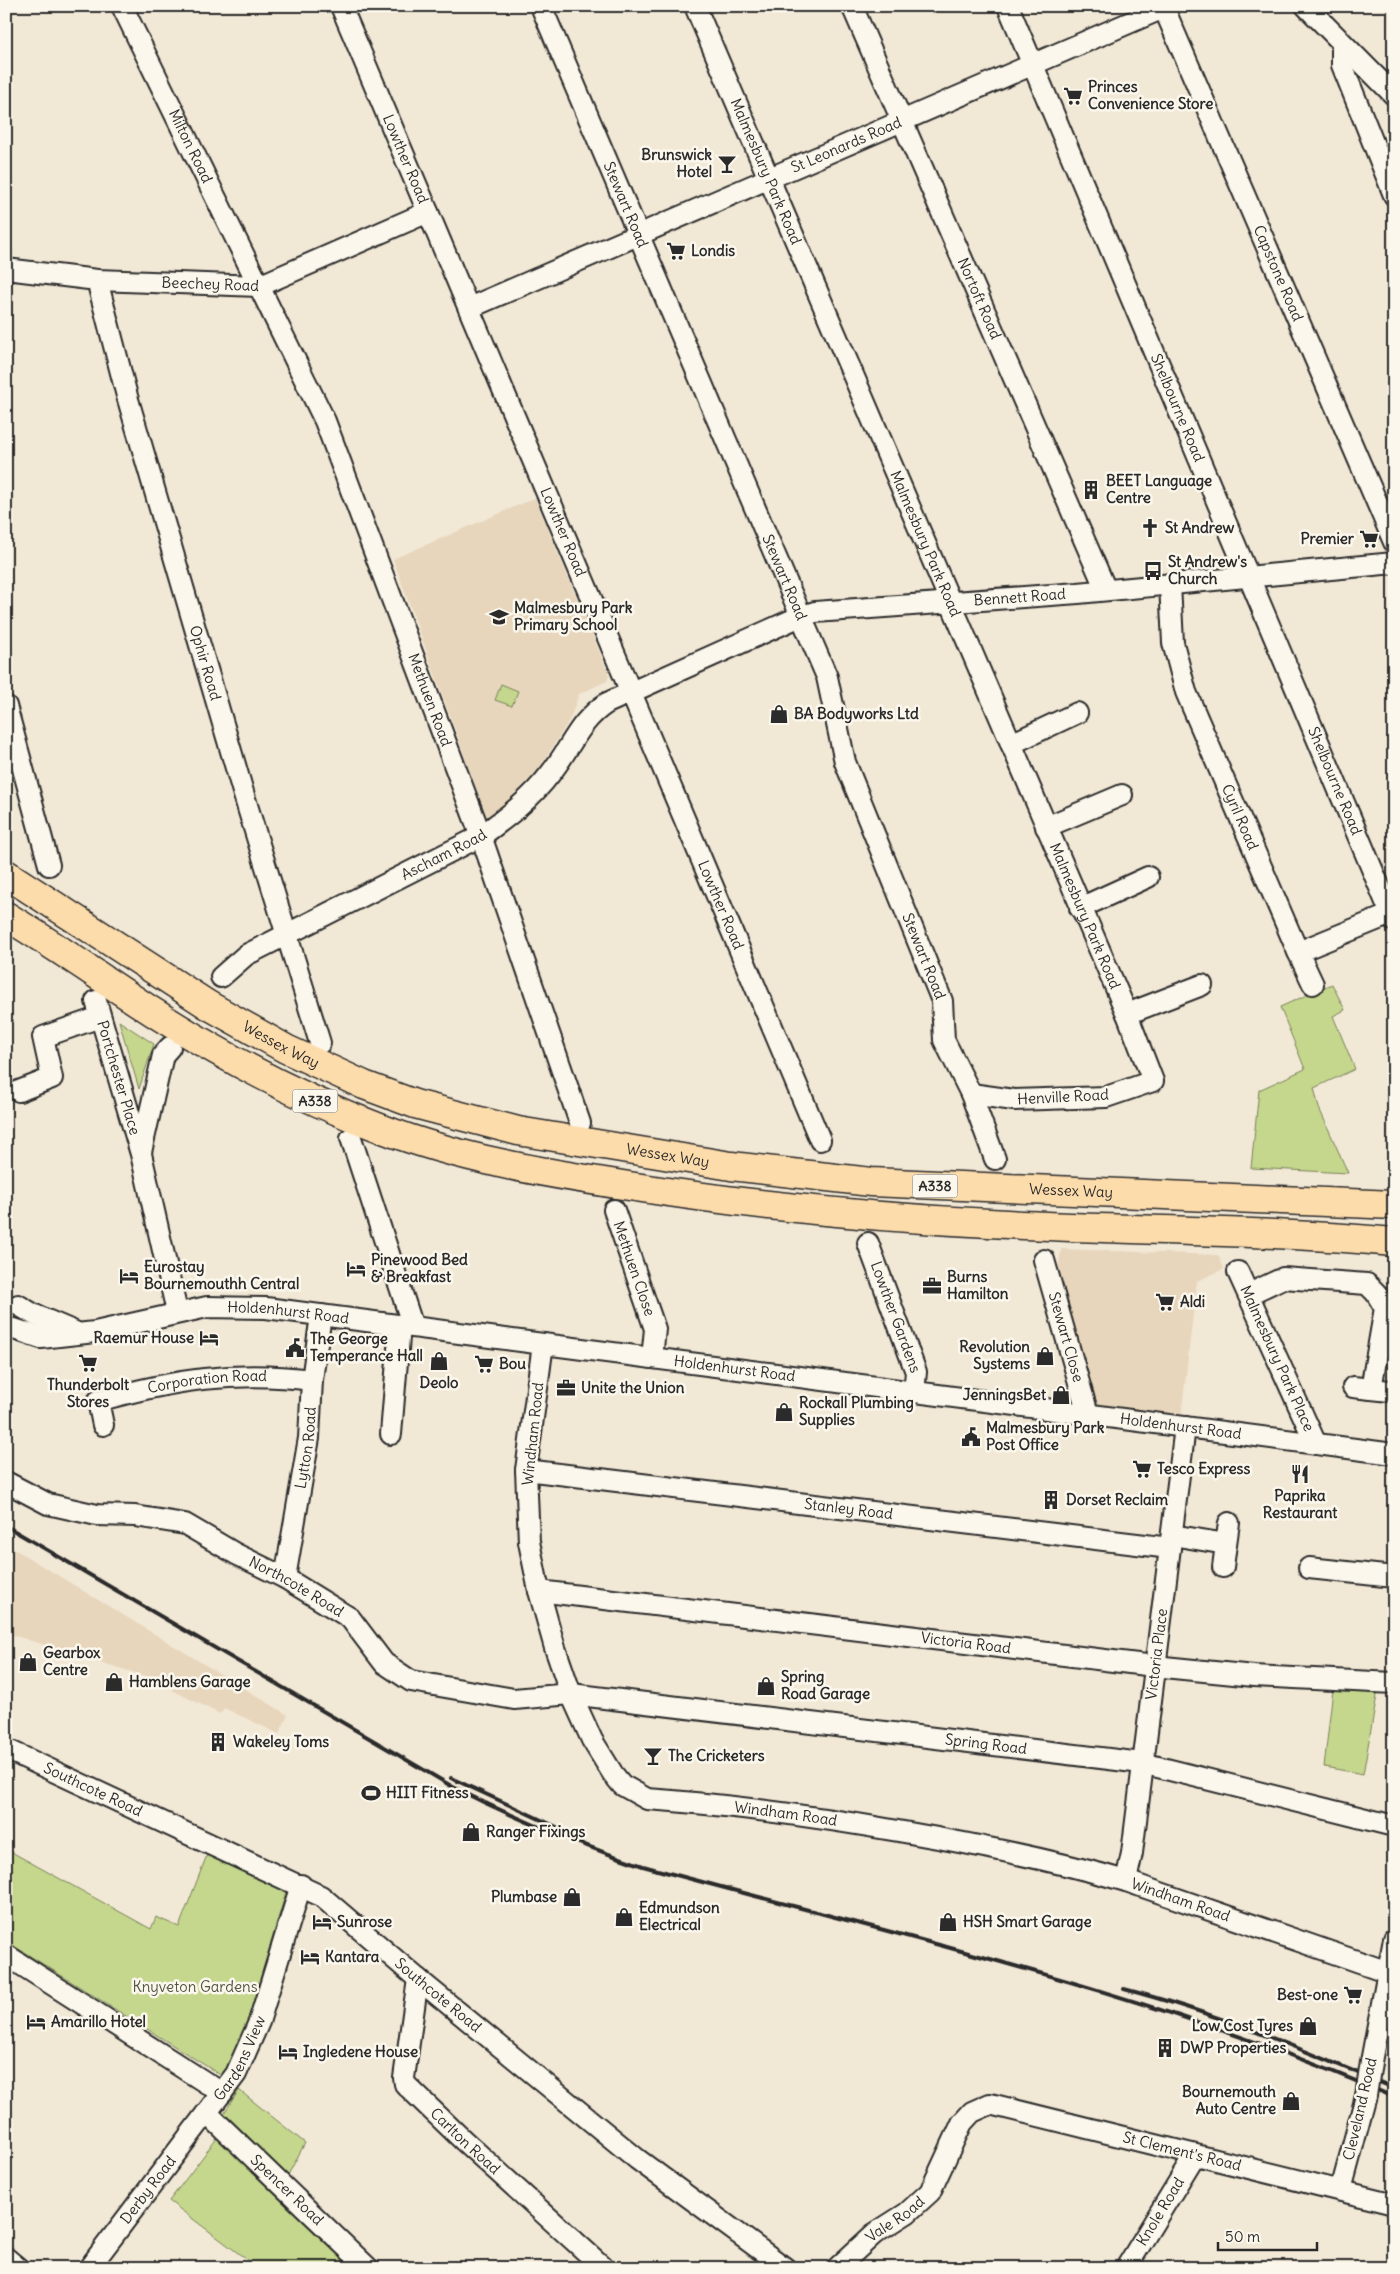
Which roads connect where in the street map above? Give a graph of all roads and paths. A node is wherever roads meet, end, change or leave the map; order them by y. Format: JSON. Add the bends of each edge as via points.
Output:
{"nodes":[{"id":1,"x":122,"y":6,"type":"edge"},
{"id":2,"x":341,"y":6,"type":"edge"},
{"id":3,"x":541,"y":6,"type":"edge"},
{"id":4,"x":695,"y":6,"type":"edge"},
{"id":5,"x":852,"y":6,"type":"edge"},
{"id":6,"x":1008,"y":6,"type":"edge"},
{"id":7,"x":1306,"y":6,"type":"edge"},
{"id":8,"x":1165,"y":7,"type":"edge"},
{"id":9,"x":1342,"y":44,"type":"junction"},
{"id":10,"x":1033,"y":65,"type":"junction"},
{"id":11,"x":1394,"y":95,"type":"edge"},
{"id":12,"x":901,"y":122,"type":"junction"},
{"id":13,"x":768,"y":179,"type":"junction"},
{"id":14,"x":1394,"y":195,"type":"edge"},
{"id":15,"x":428,"y":212,"type":"junction"},
{"id":16,"x":638,"y":235,"type":"junction"},
{"id":17,"x":6,"y":269,"type":"edge"},
{"id":18,"x":97,"y":280,"type":"junction"},
{"id":19,"x":259,"y":286,"type":"junction"},
{"id":20,"x":469,"y":308,"type":"junction"},
{"id":21,"x":1394,"y":542,"type":"edge"},
{"id":22,"x":1394,"y":563,"type":"edge"},
{"id":23,"x":1249,"y":575,"type":"junction"},
{"id":24,"x":1170,"y":584,"type":"junction"},
{"id":25,"x":1106,"y":590,"type":"junction"},
{"id":26,"x":950,"y":604,"type":"junction"},
{"id":27,"x":802,"y":617,"type":"junction"},
{"id":28,"x":632,"y":692,"type":"junction"},
{"id":29,"x":6,"y":706,"type":"edge"},
{"id":30,"x":1077,"y":713,"type":"dead end"},
{"id":31,"x":1011,"y":744,"type":"junction"},
{"id":32,"x":1122,"y":795,"type":"dead end"},
{"id":33,"x":1046,"y":826,"type":"junction"},
{"id":34,"x":481,"y":836,"type":"junction"},
{"id":35,"x":50,"y":865,"type":"dead end"},
{"id":36,"x":6,"y":874,"type":"edge"},
{"id":37,"x":1148,"y":877,"type":"dead end"},
{"id":38,"x":1080,"y":908,"type":"junction"},
{"id":39,"x":6,"y":916,"type":"edge"},
{"id":40,"x":1392,"y":917,"type":"edge"},
{"id":41,"x":288,"y":934,"type":"junction"},
{"id":42,"x":1298,"y":952,"type":"junction"},
{"id":43,"x":221,"y":977,"type":"dead end"},
{"id":44,"x":1313,"y":984,"type":"dead end"},
{"id":45,"x":1202,"y":985,"type":"dead end"},
{"id":46,"x":1127,"y":1014,"type":"junction"},
{"id":47,"x":320,"y":1043,"type":"dead end"},
{"id":48,"x":170,"y":1047,"type":"dead end"},
{"id":49,"x":1153,"y":1081,"type":"joint"},
{"id":50,"x":19,"y":1091,"type":"dead end"},
{"id":51,"x":971,"y":1094,"type":"junction"},
{"id":52,"x":580,"y":1123,"type":"dead end"},
{"id":53,"x":351,"y":1138,"type":"dead end"},
{"id":54,"x":820,"y":1140,"type":"dead end"},
{"id":55,"x":141,"y":1154,"type":"junction"},
{"id":56,"x":995,"y":1159,"type":"dead end"},
{"id":57,"x":1386,"y":1204,"type":"edge"},
{"id":58,"x":614,"y":1210,"type":"dead end"},
{"id":59,"x":1386,"y":1242,"type":"edge"},
{"id":60,"x":868,"y":1243,"type":"dead end"},
{"id":61,"x":1044,"y":1260,"type":"dead end"},
{"id":62,"x":1238,"y":1272,"type":"dead end"},
{"id":63,"x":1249,"y":1294,"type":"junction"},
{"id":64,"x":12,"y":1301,"type":"edge"},
{"id":65,"x":177,"y":1312,"type":"junction"},
{"id":66,"x":322,"y":1315,"type":"junction"},
{"id":67,"x":406,"y":1326,"type":"junction"},
{"id":68,"x":10,"y":1331,"type":"edge"},
{"id":69,"x":75,"y":1332,"type":"junction"},
{"id":70,"x":543,"y":1344,"type":"junction"},
{"id":71,"x":652,"y":1358,"type":"junction"},
{"id":72,"x":312,"y":1380,"type":"junction"},
{"id":73,"x":1371,"y":1389,"type":"dead end"},
{"id":74,"x":914,"y":1392,"type":"junction"},
{"id":75,"x":1088,"y":1414,"type":"junction"},
{"id":76,"x":103,"y":1424,"type":"dead end"},
{"id":77,"x":1186,"y":1427,"type":"junction"},
{"id":78,"x":391,"y":1434,"type":"dead end"},
{"id":79,"x":1316,"y":1444,"type":"junction"},
{"id":80,"x":1394,"y":1454,"type":"edge"},
{"id":81,"x":526,"y":1470,"type":"junction"},
{"id":82,"x":6,"y":1482,"type":"edge"},
{"id":83,"x":1229,"y":1523,"type":"dead end"},
{"id":84,"x":1171,"y":1541,"type":"junction"},
{"id":85,"x":1226,"y":1544,"type":"junction"},
{"id":86,"x":1223,"y":1567,"type":"dead end"},
{"id":87,"x":1309,"y":1568,"type":"dead end"},
{"id":88,"x":1394,"y":1577,"type":"edge"},
{"id":89,"x":285,"y":1578,"type":"junction"},
{"id":90,"x":538,"y":1591,"type":"junction"},
{"id":91,"x":1154,"y":1666,"type":"junction"},
{"id":92,"x":1394,"y":1683,"type":"edge"},
{"id":93,"x":571,"y":1694,"type":"junction"},
{"id":94,"x":6,"y":1749,"type":"edge"},
{"id":95,"x":1142,"y":1763,"type":"junction"},
{"id":96,"x":1394,"y":1826,"type":"edge"},
{"id":97,"x":1126,"y":1881,"type":"junction"},
{"id":98,"x":301,"y":1885,"type":"junction"},
{"id":99,"x":1394,"y":1939,"type":"edge"},
{"id":100,"x":6,"y":1956,"type":"edge"},
{"id":101,"x":1391,"y":1973,"type":"edge"},
{"id":102,"x":418,"y":1979,"type":"junction"},
{"id":103,"x":222,"y":2092,"type":"junction"},
{"id":104,"x":972,"y":2112,"type":"joint"},
{"id":105,"x":207,"y":2113,"type":"junction"},
{"id":106,"x":1195,"y":2155,"type":"junction"},
{"id":107,"x":1340,"y":2190,"type":"junction"},
{"id":108,"x":1394,"y":2204,"type":"edge"},
{"id":109,"x":6,"y":2258,"type":"edge"},
{"id":110,"x":18,"y":2268,"type":"edge"},
{"id":111,"x":89,"y":2268,"type":"edge"},
{"id":112,"x":368,"y":2268,"type":"edge"},
{"id":113,"x":604,"y":2268,"type":"edge"},
{"id":114,"x":785,"y":2268,"type":"edge"},
{"id":115,"x":838,"y":2268,"type":"edge"},
{"id":116,"x":1126,"y":2268,"type":"edge"}],
"edges":[{"from":1,"to":19,"type":"street","name":"Milton Road"},
{"from":2,"to":15,"type":"street","name":"Lowther Road"},
{"from":3,"to":16,"type":"street","name":"Stewart Road"},
{"from":4,"to":13,"type":"street","name":"Malmesbury Park Road"},
{"from":5,"to":12,"type":"street","name":"Nortoft Road"},
{"from":6,"to":10,"type":"street","name":"Shelbourne Road"},
{"from":7,"to":9,"type":"street"},
{"from":8,"to":10,"type":"street","name":"St Leonards Road"},
{"from":8,"to":21,"type":"street","name":"Capstone Road"},
{"from":9,"to":11,"type":"street"},
{"from":9,"to":14,"type":"street","via":[[1342,65]]},
{"from":10,"to":12,"type":"street","name":"St Leonards Road"},
{"from":10,"to":23,"type":"street","name":"Shelbourne Road"},
{"from":12,"to":13,"type":"street","name":"St Leonards Road"},
{"from":12,"to":25,"type":"street","name":"Nortoft Road"},
{"from":13,"to":16,"type":"street","name":"St Leonards Road"},
{"from":13,"to":26,"type":"street","name":"Malmesbury Park Road"},
{"from":15,"to":19,"type":"street","name":"Beechey Road"},
{"from":15,"to":20,"type":"street","name":"Lowther Road"},
{"from":16,"to":20,"type":"street","name":"St Leonards Road"},
{"from":16,"to":27,"type":"street","name":"Stewart Road"},
{"from":17,"to":18,"type":"street","name":"Beechey Road"},
{"from":18,"to":19,"type":"street","name":"Beechey Road"},
{"from":18,"to":41,"type":"street","name":"Ophir Road","via":[[127,396]]},
{"from":19,"to":34,"type":"street","name":"Methuen Road","via":[[325,421]]},
{"from":20,"to":28,"type":"street","name":"Lowther Road"},
{"from":22,"to":23,"type":"street","name":"Bennett Road"},
{"from":23,"to":24,"type":"street","name":"Bennett Road"},
{"from":23,"to":40,"type":"street","name":"Shelbourne Road"},
{"from":24,"to":25,"type":"street","name":"Bennett Road"},
{"from":24,"to":42,"type":"street","name":"Cyril Road","via":[[1174,644],[1186,692]]},
{"from":25,"to":26,"type":"street","name":"Bennett Road"},
{"from":26,"to":27,"type":"street","name":"Bennett Road","via":[[815,612]]},
{"from":26,"to":31,"type":"street","name":"Malmesbury Park Road"},
{"from":27,"to":28,"type":"street","name":"Bennett Road"},
{"from":27,"to":51,"type":"street","name":"Stewart Road","via":[[832,692],[845,762],[942,1001],[944,1040]]},
{"from":28,"to":34,"type":"street","name":"Ascham Road","via":[[590,715],[545,780],[512,814]]},
{"from":28,"to":54,"type":"street","name":"Lowther Road"},
{"from":29,"to":35,"type":"street"},
{"from":30,"to":31,"type":"street"},
{"from":31,"to":33,"type":"street","name":"Malmesbury Park Road"},
{"from":32,"to":33,"type":"street"},
{"from":33,"to":38,"type":"street","name":"Malmesbury Park Road"},
{"from":34,"to":41,"type":"street","name":"Ascham Road"},
{"from":34,"to":52,"type":"street","name":"Methuen Road"},
{"from":36,"to":57,"type":"highway","name":"Wessex Way","number":"A338","via":[[208,1005],[286,1049],[414,1104],[518,1131],[731,1166],[871,1182]]},
{"from":37,"to":38,"type":"street"},
{"from":38,"to":46,"type":"street","name":"Malmesbury Park Road"},
{"from":39,"to":59,"type":"highway","number":"A338","via":[[152,1012],[250,1070],[381,1129],[492,1161],[677,1193],[848,1214]]},
{"from":40,"to":42,"type":"street"},
{"from":41,"to":43,"type":"street","name":"Ascham Road","via":[[246,955]]},
{"from":41,"to":47,"type":"street","name":"Ophir Road"},
{"from":42,"to":44,"type":"street","name":"Cyril Road"},
{"from":45,"to":46,"type":"street"},
{"from":46,"to":49,"type":"street","name":"Malmesbury Park Road"},
{"from":48,"to":55,"type":"street","name":"Portchester Place","via":[[163,1055]]},
{"from":49,"to":51,"type":"street","name":"Henville Road","via":[[1106,1097],[1014,1100]]},
{"from":50,"to":55,"type":"street","name":"Portchester Place","via":[[52,1078],[43,1037],[98,1009]]},
{"from":51,"to":56,"type":"street","name":"Stewart Road"},
{"from":53,"to":67,"type":"street"},
{"from":55,"to":65,"type":"street","name":"Portchester Place"},
{"from":58,"to":71,"type":"street","name":"Methuen Close","via":[[655,1329]]},
{"from":60,"to":74,"type":"street","name":"Lowther Gardens","via":[[916,1372]]},
{"from":61,"to":75,"type":"street","name":"Stewart Close"},
{"from":62,"to":63,"type":"street","name":"Malmesbury Park Place"},
{"from":63,"to":73,"type":"street","via":[[1283,1278],[1367,1284],[1385,1308]]},
{"from":63,"to":79,"type":"street","name":"Malmesbury Park Place"},
{"from":64,"to":68,"type":"street","name":"Holdenhurst Road","via":[[22,1315]]},
{"from":64,"to":69,"type":"street","name":"Holdenhurst Road","via":[[34,1315]]},
{"from":65,"to":66,"type":"street","name":"Holdenhurst Road","via":[[239,1306]]},
{"from":65,"to":69,"type":"street","name":"Holdenhurst Road","via":[[95,1332]]},
{"from":66,"to":67,"type":"street","name":"Holdenhurst Road"},
{"from":66,"to":72,"type":"street","name":"Lytton Road"},
{"from":67,"to":70,"type":"street","name":"Holdenhurst Road"},
{"from":67,"to":78,"type":"street"},
{"from":68,"to":69,"type":"street","name":"Holdenhurst Road","via":[[41,1338]]},
{"from":70,"to":71,"type":"street","name":"Holdenhurst Road"},
{"from":70,"to":81,"type":"street","name":"Windham Road"},
{"from":71,"to":74,"type":"street","name":"Holdenhurst Road"},
{"from":72,"to":76,"type":"street","name":"Corporation Road","via":[[281,1376],[220,1376],[154,1386],[98,1402]]},
{"from":72,"to":89,"type":"street","name":"Lytton Road","via":[[309,1438]]},
{"from":74,"to":75,"type":"street","name":"Holdenhurst Road"},
{"from":75,"to":77,"type":"street","name":"Holdenhurst Road"},
{"from":77,"to":79,"type":"street","name":"Holdenhurst Road"},
{"from":77,"to":84,"type":"street","name":"Victoria Place"},
{"from":79,"to":80,"type":"street","name":"Holdenhurst Road"},
{"from":81,"to":84,"type":"street","name":"Stanley Road"},
{"from":81,"to":90,"type":"street","name":"Windham Road","via":[[529,1542]]},
{"from":82,"to":89,"type":"street","name":"Northcote Road","via":[[48,1504],[97,1515],[135,1516],[185,1524]]},
{"from":83,"to":85,"type":"street"},
{"from":84,"to":85,"type":"street","name":"Stanley Road"},
{"from":84,"to":91,"type":"street","name":"Victoria Place"},
{"from":85,"to":86,"type":"street"},
{"from":87,"to":88,"type":"street"},
{"from":89,"to":93,"type":"street","name":"Northcote Road","via":[[350,1618],[384,1663],[411,1680],[514,1698]]},
{"from":90,"to":91,"type":"street","name":"Victoria Road"},
{"from":90,"to":93,"type":"street","name":"Windham Road"},
{"from":91,"to":92,"type":"street","name":"Victoria Road","via":[[1254,1676]]},
{"from":91,"to":95,"type":"street","name":"Victoria Place"},
{"from":93,"to":95,"type":"street","name":"Spring Road"},
{"from":93,"to":97,"type":"street","name":"Windham Road","via":[[592,1740],[613,1774],[633,1793],[647,1799],[836,1820],[1013,1852]]},
{"from":94,"to":98,"type":"street","name":"Southcote Road"},
{"from":95,"to":96,"type":"street","name":"Spring Road"},
{"from":95,"to":97,"type":"street","name":"Victoria Place"},
{"from":97,"to":101,"type":"street","name":"Windham Road"},
{"from":98,"to":102,"type":"street","name":"Southcote Road","via":[[341,1910]]},
{"from":98,"to":103,"type":"street","name":"Gardens View","via":[[256,2031],[236,2074]]},
{"from":99,"to":101,"type":"street","name":"Cleveland Road"},
{"from":100,"to":103,"type":"street"},
{"from":101,"to":107,"type":"street","name":"Cleveland Road","bridge":true,"via":[[1366,2096]]},
{"from":102,"to":113,"type":"street","name":"Carlton Road","via":[[405,2084]]},
{"from":102,"to":114,"type":"street","name":"Southcote Road","via":[[637,2159]]},
{"from":103,"to":105,"type":"street","name":"Gardens View"},
{"from":104,"to":106,"type":"street","name":"St Clement's Road","via":[[990,2104]]},
{"from":104,"to":115,"type":"street","name":"Vale Road","via":[[962,2123],[930,2192],[907,2213],[874,2234]]},
{"from":105,"to":111,"type":"street","name":"Derby Road"},
{"from":105,"to":112,"type":"street","name":"Spencer Road"},
{"from":106,"to":107,"type":"street","name":"St Clement's Road"},
{"from":106,"to":116,"type":"street","name":"Knole Road"},
{"from":107,"to":108,"type":"street","name":"St Clement's Road"},
{"from":109,"to":110,"type":"street"}]}
